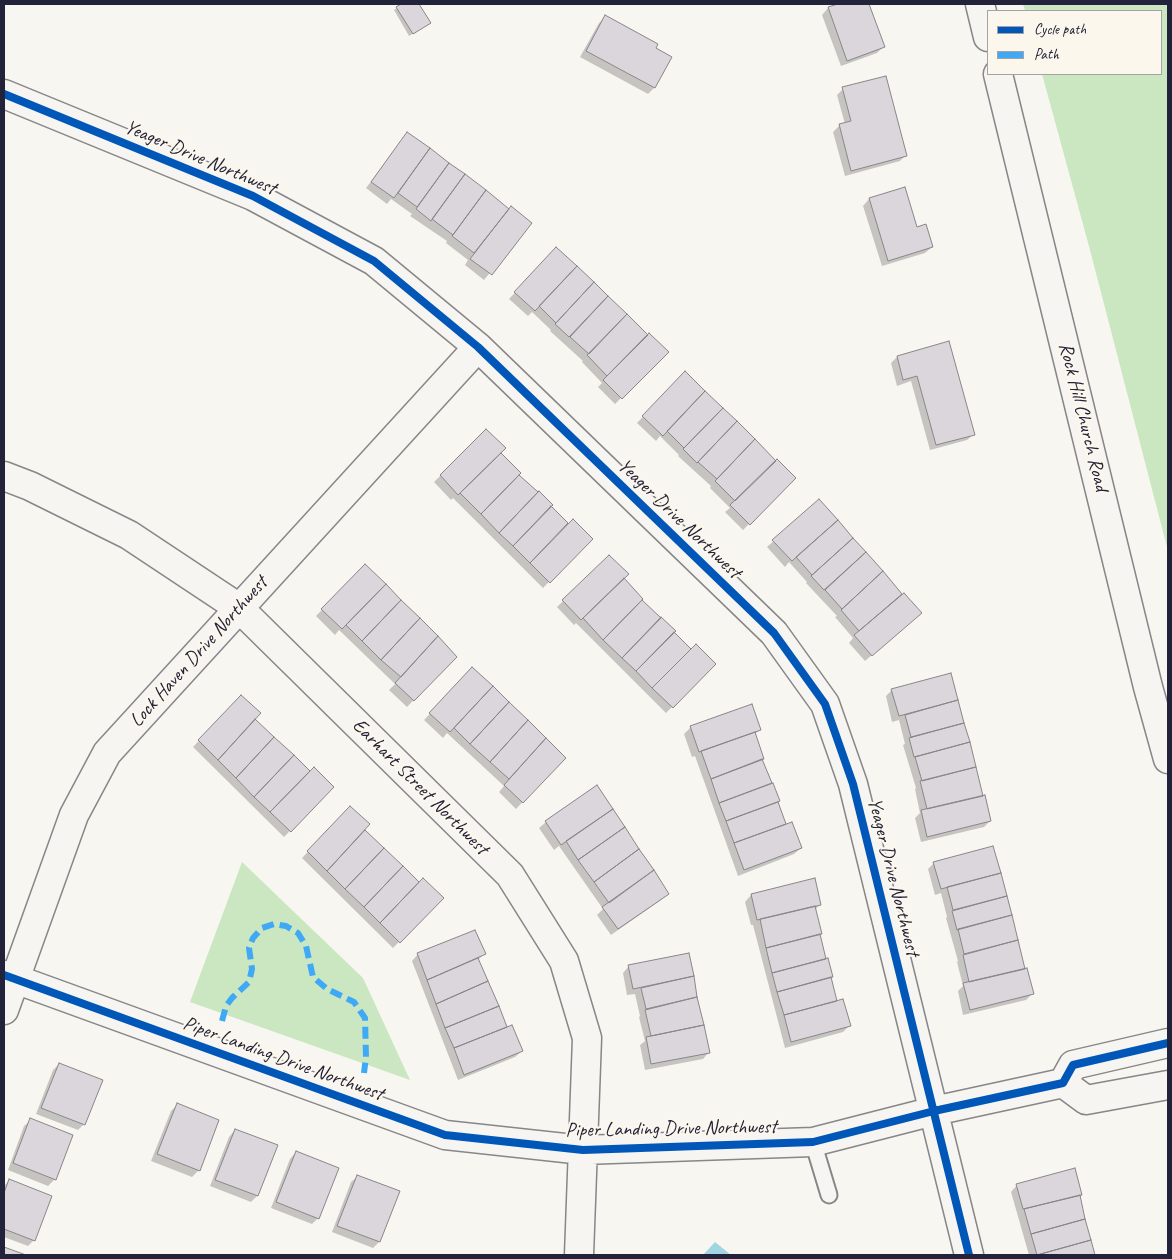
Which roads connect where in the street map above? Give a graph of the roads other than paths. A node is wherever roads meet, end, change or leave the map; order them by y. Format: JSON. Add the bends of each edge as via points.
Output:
{"nodes":[{"id":1,"x":980,"y":4,"type":"edge"},
{"id":2,"x":987,"y":33,"type":"edge"},
{"id":3,"x":998,"y":75,"type":"edge"},
{"id":4,"x":4,"y":94,"type":"edge"},
{"id":5,"x":478,"y":347,"type":"junction"},
{"id":6,"x":4,"y":476,"type":"edge"},
{"id":7,"x":239,"y":608,"type":"junction"},
{"id":8,"x":1168,"y":759,"type":"edge"},
{"id":9,"x":9,"y":977,"type":"edge"},
{"id":10,"x":4,"y":1010,"type":"edge"},
{"id":11,"x":1168,"y":1044,"type":"edge"},
{"id":12,"x":1062,"y":1083,"type":"junction"},
{"id":13,"x":1168,"y":1085,"type":"edge"},
{"id":14,"x":934,"y":1111,"type":"junction"},
{"id":15,"x":813,"y":1142,"type":"junction"},
{"id":16,"x":584,"y":1150,"type":"junction"},
{"id":17,"x":829,"y":1195,"type":"dead end"},
{"id":18,"x":579,"y":1255,"type":"edge"},
{"id":19,"x":970,"y":1255,"type":"edge"}],
"edges":[{"from":1,"to":2,"type":"street"},
{"from":3,"to":8,"type":"street","name":"Rock Hill Church Road"},
{"from":4,"to":5,"type":"street","name":"Yeager Drive Northwest","via":[[253,196],[374,261]]},
{"from":5,"to":7,"type":"street","name":"Lock Haven Drive Northwest"},
{"from":5,"to":14,"type":"street","name":"Yeager Drive Northwest","via":[[774,634],[825,704],[853,784]]},
{"from":6,"to":7,"type":"street","name":"Earhart Street Northwest","via":[[129,535]]},
{"from":7,"to":9,"type":"street","name":"Lock Haven Drive Northwest","via":[[107,753],[74,815]]},
{"from":7,"to":16,"type":"street","name":"Earhart Street Northwest","via":[[510,876],[564,962],[587,1038]]},
{"from":9,"to":10,"type":"street","name":"Lock Haven Drive Northwest"},
{"from":9,"to":16,"type":"street","name":"Piper Landing Drive Northwest","via":[[445,1135]]},
{"from":11,"to":12,"type":"street","via":[[1073,1065]]},
{"from":12,"to":13,"type":"street","via":[[1086,1100]]},
{"from":12,"to":14,"type":"street","name":"Piper Landing Drive Northwest"},
{"from":14,"to":15,"type":"street","name":"Piper Landing Drive Northwest"},
{"from":14,"to":19,"type":"street","name":"Yeager Drive Northwest"},
{"from":15,"to":16,"type":"street","name":"Piper Landing Drive Northwest"},
{"from":15,"to":17,"type":"lane"},
{"from":16,"to":18,"type":"street","name":"Earhart Street Northwest"}]}
